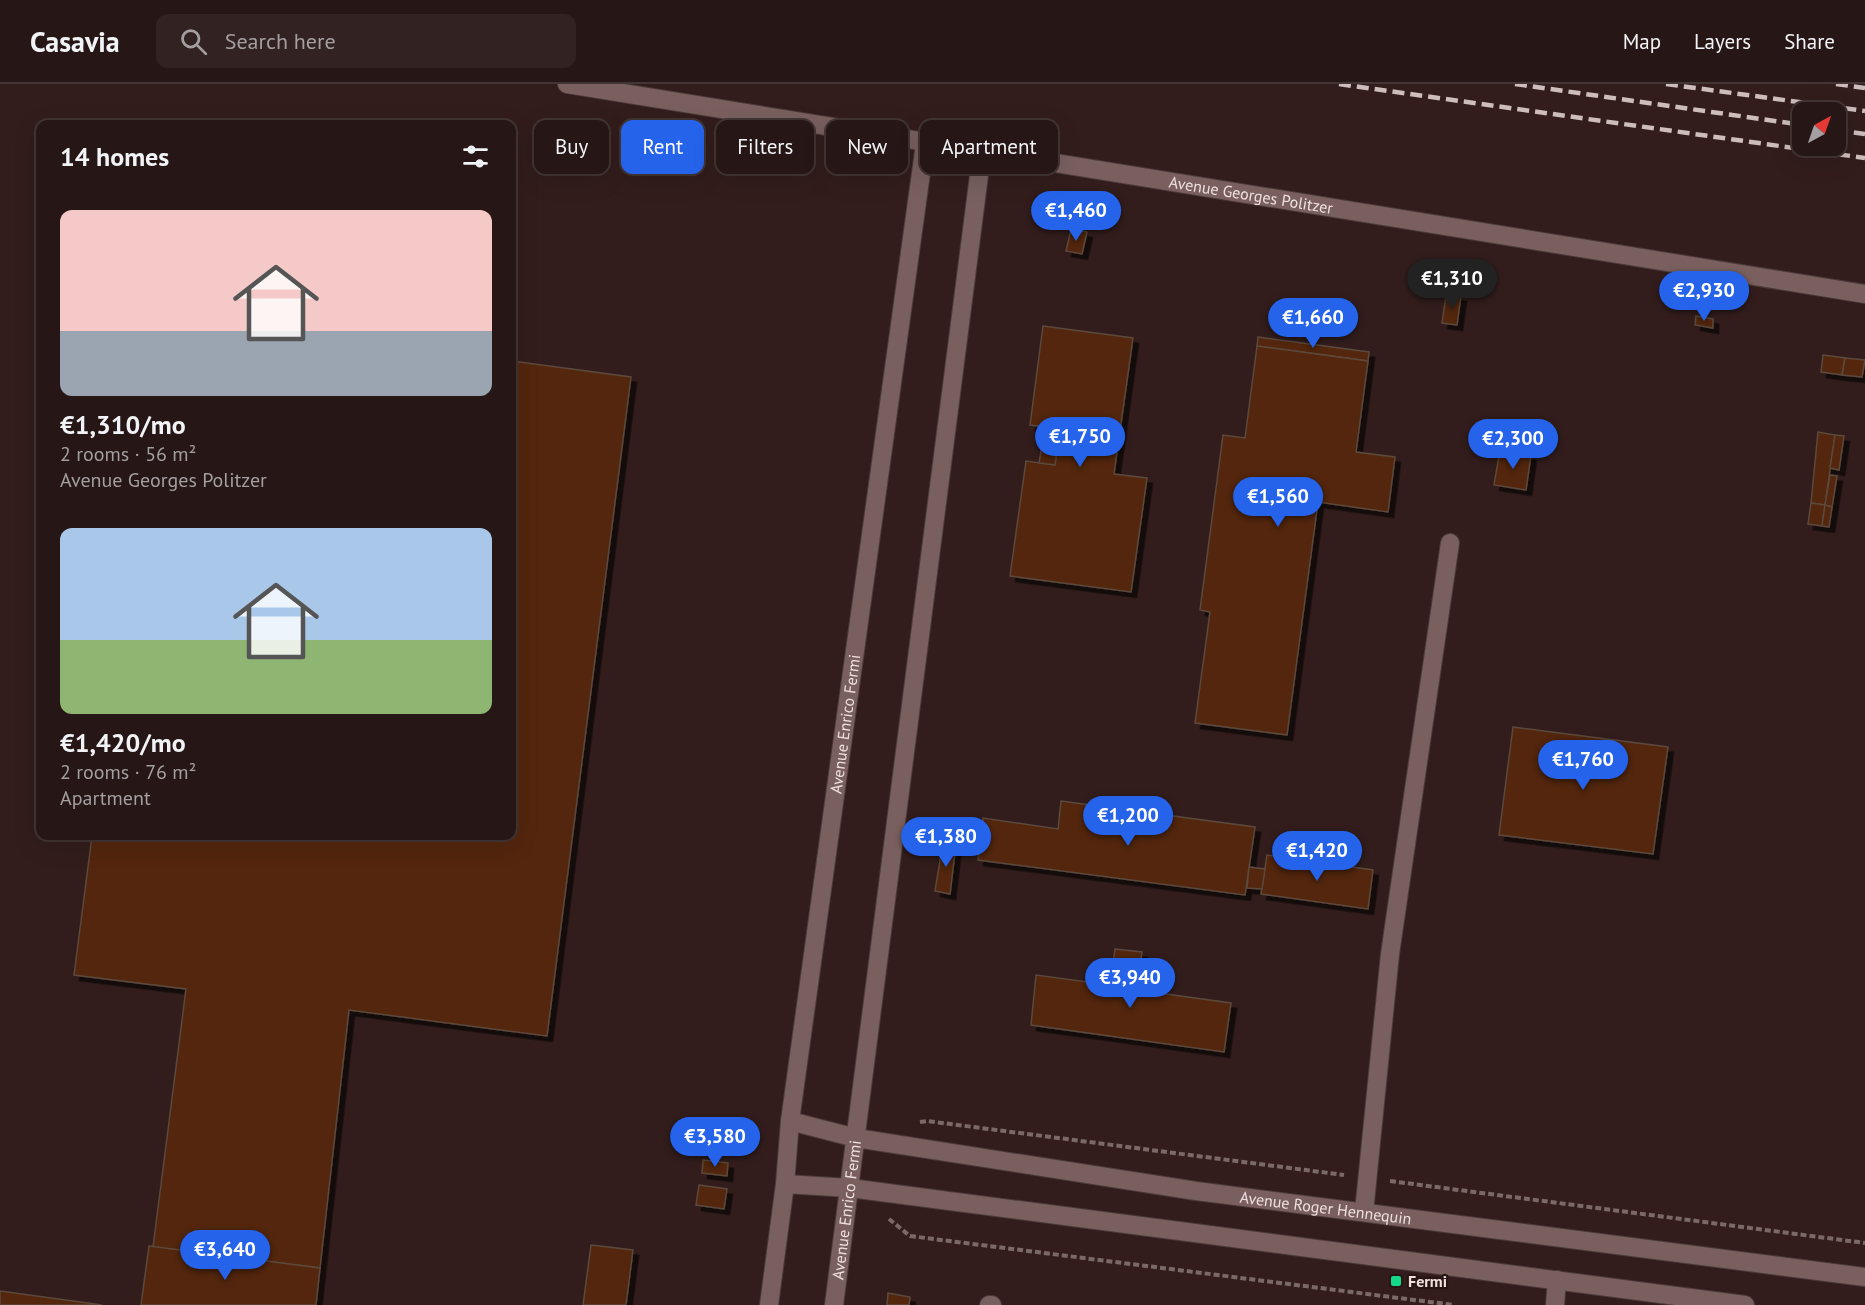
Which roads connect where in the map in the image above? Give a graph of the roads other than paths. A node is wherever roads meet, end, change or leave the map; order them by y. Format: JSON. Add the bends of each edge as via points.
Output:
{"nodes":[{"id":1,"x":567,"y":84,"type":"edge"},
{"id":2,"x":920,"y":143,"type":"edge"},
{"id":3,"x":1058,"y":164,"type":"edge"},
{"id":4,"x":921,"y":174,"type":"edge"},
{"id":5,"x":979,"y":174,"type":"edge"},
{"id":6,"x":1865,"y":294,"type":"edge"},
{"id":7,"x":1450,"y":543,"type":"dead end"},
{"id":8,"x":790,"y":1121,"type":"junction"},
{"id":9,"x":856,"y":1138,"type":"junction"},
{"id":10,"x":785,"y":1184,"type":"junction"},
{"id":11,"x":850,"y":1188,"type":"junction"},
{"id":12,"x":1364,"y":1212,"type":"junction"},
{"id":13,"x":1865,"y":1277,"type":"edge"},
{"id":14,"x":1557,"y":1280,"type":"junction"},
{"id":15,"x":1631,"y":1298,"type":"edge"},
{"id":16,"x":770,"y":1305,"type":"edge"},
{"id":17,"x":834,"y":1305,"type":"edge"},
{"id":18,"x":1555,"y":1305,"type":"edge"},
{"id":19,"x":1745,"y":1305,"type":"edge"}],
"edges":[{"from":1,"to":2,"type":"street","name":"Avenue Georges Politzer"},
{"from":3,"to":6,"type":"street","name":"Avenue Georges Politzer"},
{"from":4,"to":8,"type":"street","name":"Avenue Enrico Fermi"},
{"from":5,"to":9,"type":"street","name":"Avenue Enrico Fermi"},
{"from":7,"to":12,"type":"street","via":[[1390,954]]},
{"from":8,"to":9,"type":"street","name":"Avenue Roger Hennequin"},
{"from":8,"to":10,"type":"street","name":"Avenue Enrico Fermi"},
{"from":9,"to":11,"type":"street","name":"Avenue Enrico Fermi"},
{"from":9,"to":12,"type":"street","name":"Avenue Roger Hennequin","via":[[1196,1191]]},
{"from":10,"to":11,"type":"street"},
{"from":10,"to":16,"type":"street","name":"Avenue Enrico Fermi"},
{"from":11,"to":14,"type":"street"},
{"from":11,"to":17,"type":"street","name":"Avenue Enrico Fermi"},
{"from":12,"to":13,"type":"street","name":"Avenue Roger Hennequin"},
{"from":14,"to":15,"type":"street"},
{"from":14,"to":18,"type":"street"},
{"from":15,"to":19,"type":"street"}]}
